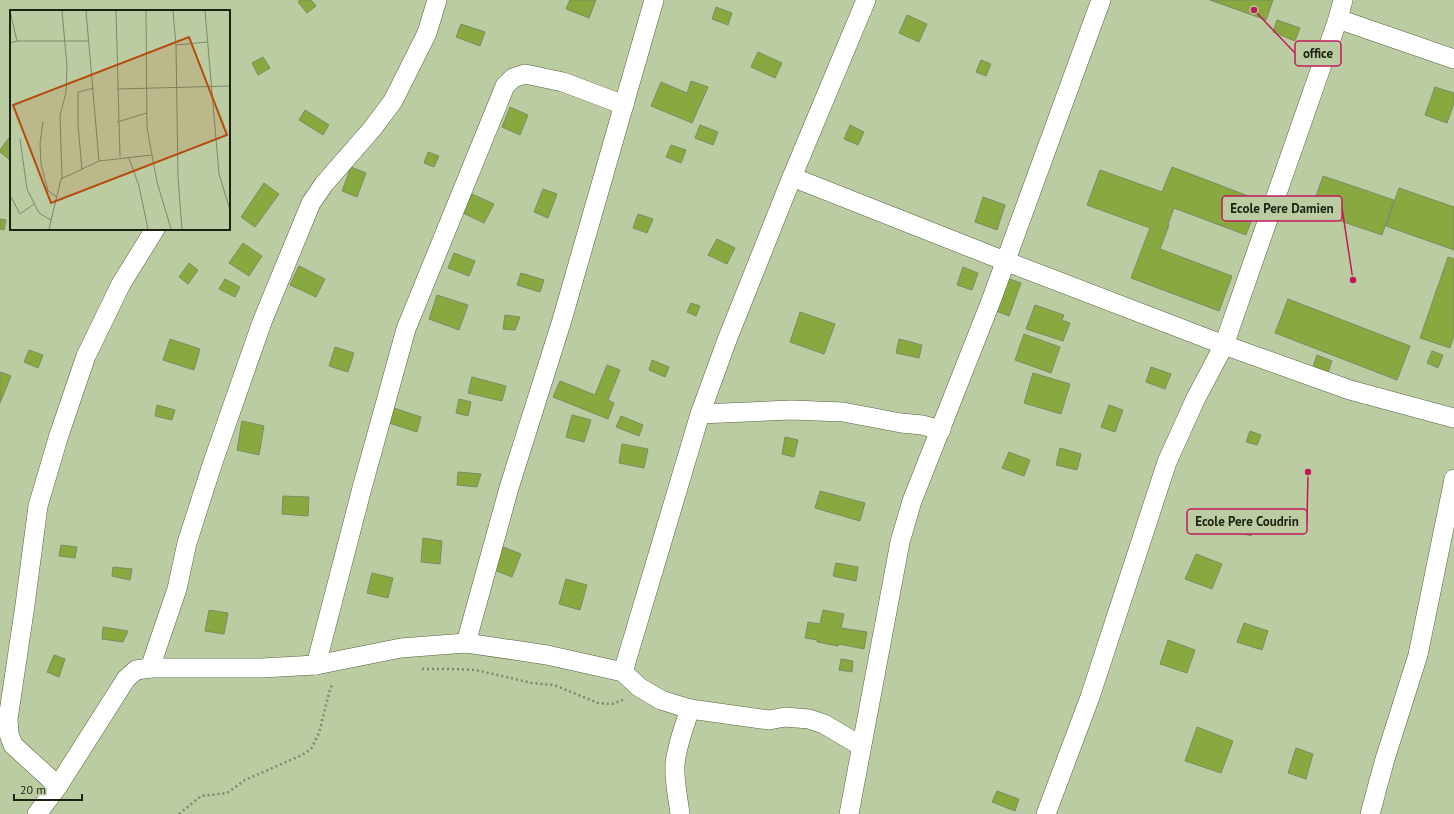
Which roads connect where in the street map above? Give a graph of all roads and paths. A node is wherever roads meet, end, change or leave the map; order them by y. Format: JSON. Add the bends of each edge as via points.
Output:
{"nodes":[{"id":1,"x":438,"y":0,"type":"edge"},
{"id":2,"x":654,"y":0,"type":"edge"},
{"id":3,"x":866,"y":0,"type":"edge"},
{"id":4,"x":1101,"y":0,"type":"edge"},
{"id":5,"x":1343,"y":0,"type":"edge"},
{"id":6,"x":1338,"y":19,"type":"junction"},
{"id":7,"x":1454,"y":59,"type":"edge"},
{"id":8,"x":624,"y":105,"type":"junction"},
{"id":9,"x":792,"y":177,"type":"junction"},
{"id":10,"x":155,"y":230,"type":"edge"},
{"id":11,"x":1005,"y":261,"type":"junction"},
{"id":12,"x":1224,"y":345,"type":"junction"},
{"id":13,"x":700,"y":414,"type":"junction"},
{"id":14,"x":1454,"y":418,"type":"edge"},
{"id":15,"x":941,"y":430,"type":"junction"},
{"id":16,"x":1454,"y":479,"type":"edge"},
{"id":17,"x":466,"y":643,"type":"junction"},
{"id":18,"x":316,"y":665,"type":"junction"},
{"id":19,"x":150,"y":668,"type":"junction"},
{"id":20,"x":417,"y":670,"type":"dead end"},
{"id":21,"x":623,"y":672,"type":"junction"},
{"id":22,"x":334,"y":681,"type":"dead end"},
{"id":23,"x":639,"y":687,"type":"junction"},
{"id":24,"x":690,"y":709,"type":"junction"},
{"id":25,"x":861,"y":746,"type":"junction"},
{"id":26,"x":58,"y":786,"type":"junction"},
{"id":27,"x":37,"y":814,"type":"edge"},
{"id":28,"x":179,"y":814,"type":"edge"},
{"id":29,"x":680,"y":814,"type":"edge"},
{"id":30,"x":849,"y":814,"type":"edge"},
{"id":31,"x":1046,"y":814,"type":"edge"},
{"id":32,"x":1370,"y":814,"type":"edge"}],
"edges":[{"from":1,"to":19,"type":"street","via":[[427,33],[393,101],[310,203],[262,322],[213,462],[177,589]]},
{"from":2,"to":8,"type":"street"},
{"from":3,"to":9,"type":"street"},
{"from":4,"to":11,"type":"street"},
{"from":5,"to":6,"type":"street"},
{"from":6,"to":7,"type":"street"},
{"from":6,"to":12,"type":"street"},
{"from":8,"to":17,"type":"street","via":[[562,320],[509,488]]},
{"from":8,"to":18,"type":"street","via":[[563,82],[525,74],[512,78],[505,86],[406,329]]},
{"from":9,"to":11,"type":"street"},
{"from":9,"to":13,"type":"street"},
{"from":10,"to":26,"type":"street","via":[[121,284],[86,356],[58,435],[38,506],[8,718],[9,734],[14,745]]},
{"from":11,"to":12,"type":"street"},
{"from":11,"to":15,"type":"street"},
{"from":12,"to":14,"type":"street","via":[[1350,390]]},
{"from":12,"to":31,"type":"street","via":[[1167,462],[1090,697]]},
{"from":13,"to":15,"type":"street","via":[[791,410],[843,412]]},
{"from":13,"to":21,"type":"street"},
{"from":15,"to":25,"type":"street","via":[[912,501],[900,542]]},
{"from":16,"to":32,"type":"street","via":[[1418,655]]},
{"from":17,"to":18,"type":"street","via":[[401,648]]},
{"from":17,"to":21,"type":"street","via":[[547,654]]},
{"from":18,"to":19,"type":"street","via":[[262,668]]},
{"from":19,"to":26,"type":"street","via":[[136,670],[126,679]]},
{"from":20,"to":23,"type":"path","via":[[476,670],[554,686],[598,703],[612,704],[626,699]]},
{"from":21,"to":23,"type":"street"},
{"from":22,"to":28,"type":"path","via":[[319,733],[311,749],[245,780],[227,793],[201,796]]},
{"from":23,"to":24,"type":"street","via":[[661,700]]},
{"from":24,"to":25,"type":"street","via":[[769,720],[785,717],[809,719],[824,724]]},
{"from":24,"to":29,"type":"street","via":[[675,764]]},
{"from":25,"to":30,"type":"street"},
{"from":26,"to":27,"type":"street"}]}
